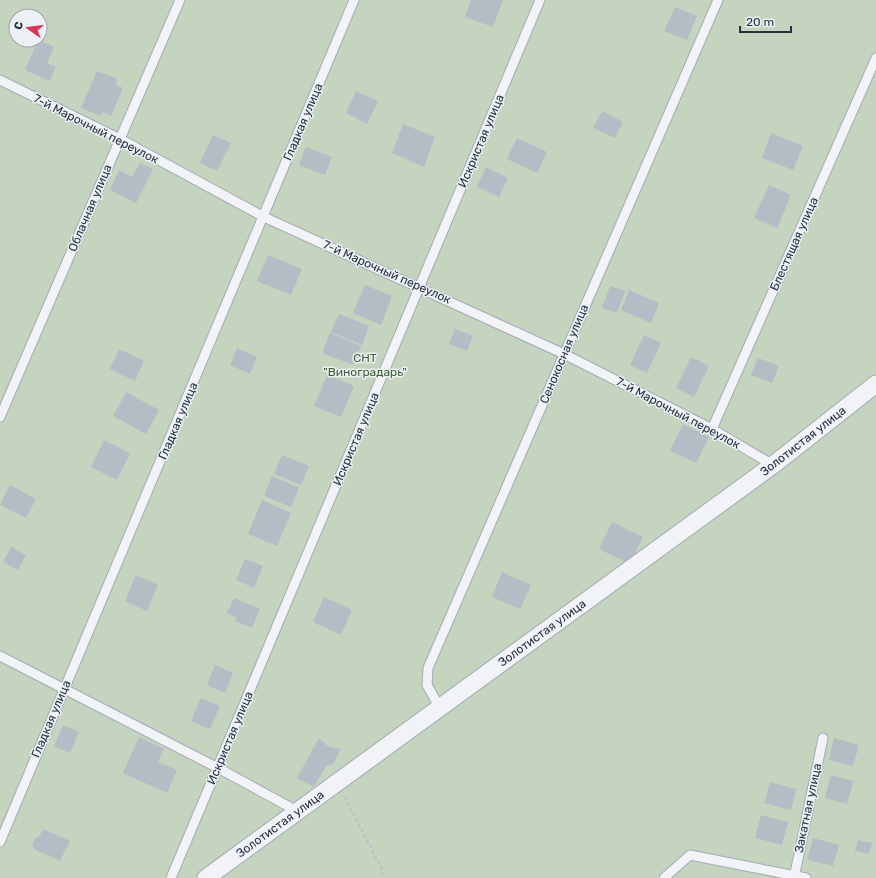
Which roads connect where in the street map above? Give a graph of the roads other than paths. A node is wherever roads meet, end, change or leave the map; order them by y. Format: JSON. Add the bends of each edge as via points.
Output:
{"nodes":[{"id":1,"x":180,"y":0,"type":"edge"},
{"id":2,"x":354,"y":0,"type":"edge"},
{"id":3,"x":540,"y":0,"type":"edge"},
{"id":4,"x":718,"y":0,"type":"edge"},
{"id":5,"x":876,"y":58,"type":"edge"},
{"id":6,"x":0,"y":80,"type":"edge"},
{"id":7,"x":120,"y":139,"type":"junction"},
{"id":8,"x":264,"y":217,"type":"junction"},
{"id":9,"x":421,"y":287,"type":"junction"},
{"id":10,"x":564,"y":354,"type":"junction"},
{"id":11,"x":876,"y":384,"type":"edge"},
{"id":12,"x":0,"y":417,"type":"edge"},
{"id":13,"x":712,"y":430,"type":"junction"},
{"id":14,"x":773,"y":465,"type":"junction"},
{"id":15,"x":0,"y":656,"type":"edge"},
{"id":16,"x":64,"y":689,"type":"junction"},
{"id":17,"x":440,"y":708,"type":"junction"},
{"id":18,"x":823,"y":738,"type":"dead end"},
{"id":19,"x":218,"y":768,"type":"junction"},
{"id":20,"x":297,"y":811,"type":"junction"},
{"id":21,"x":0,"y":842,"type":"edge"},
{"id":22,"x":794,"y":877,"type":"edge"},
{"id":23,"x":171,"y":878,"type":"edge"},
{"id":24,"x":206,"y":878,"type":"edge"},
{"id":25,"x":664,"y":878,"type":"edge"},
{"id":26,"x":806,"y":878,"type":"edge"}],
"edges":[{"from":1,"to":7,"type":"lane","name":"Облачная улица"},
{"from":2,"to":8,"type":"lane","name":"Гладкая улица"},
{"from":3,"to":9,"type":"lane","name":"Искристая улица"},
{"from":4,"to":10,"type":"lane","name":"Сенокосная улица"},
{"from":5,"to":13,"type":"lane","name":"Блестящая улица"},
{"from":6,"to":7,"type":"lane","name":"7-й Марочный переулок"},
{"from":7,"to":8,"type":"lane","name":"7-й Марочный переулок"},
{"from":7,"to":12,"type":"lane","name":"Облачная улица"},
{"from":8,"to":9,"type":"lane","name":"7-й Марочный переулок"},
{"from":8,"to":16,"type":"lane","name":"Гладкая улица"},
{"from":9,"to":10,"type":"lane","name":"7-й Марочный переулок"},
{"from":9,"to":19,"type":"lane","name":"Искристая улица"},
{"from":10,"to":13,"type":"lane","name":"7-й Марочный переулок"},
{"from":10,"to":17,"type":"lane","name":"Сенокосная улица","via":[[428,668],[427,685]]},
{"from":11,"to":14,"type":"street","name":"Золотистая улица"},
{"from":13,"to":14,"type":"lane","name":"7-й Марочный переулок"},
{"from":14,"to":17,"type":"street","name":"Золотистая улица"},
{"from":15,"to":16,"type":"lane"},
{"from":16,"to":19,"type":"lane"},
{"from":16,"to":21,"type":"lane","name":"Гладкая улица"},
{"from":17,"to":20,"type":"street","name":"Золотистая улица"},
{"from":18,"to":22,"type":"lane","name":"Закатная улица"},
{"from":19,"to":20,"type":"lane"},
{"from":19,"to":23,"type":"lane","name":"Искристая улица"},
{"from":20,"to":24,"type":"street","name":"Золотистая улица"},
{"from":22,"to":25,"type":"lane","via":[[690,855]]},
{"from":22,"to":26,"type":"lane"}]}
